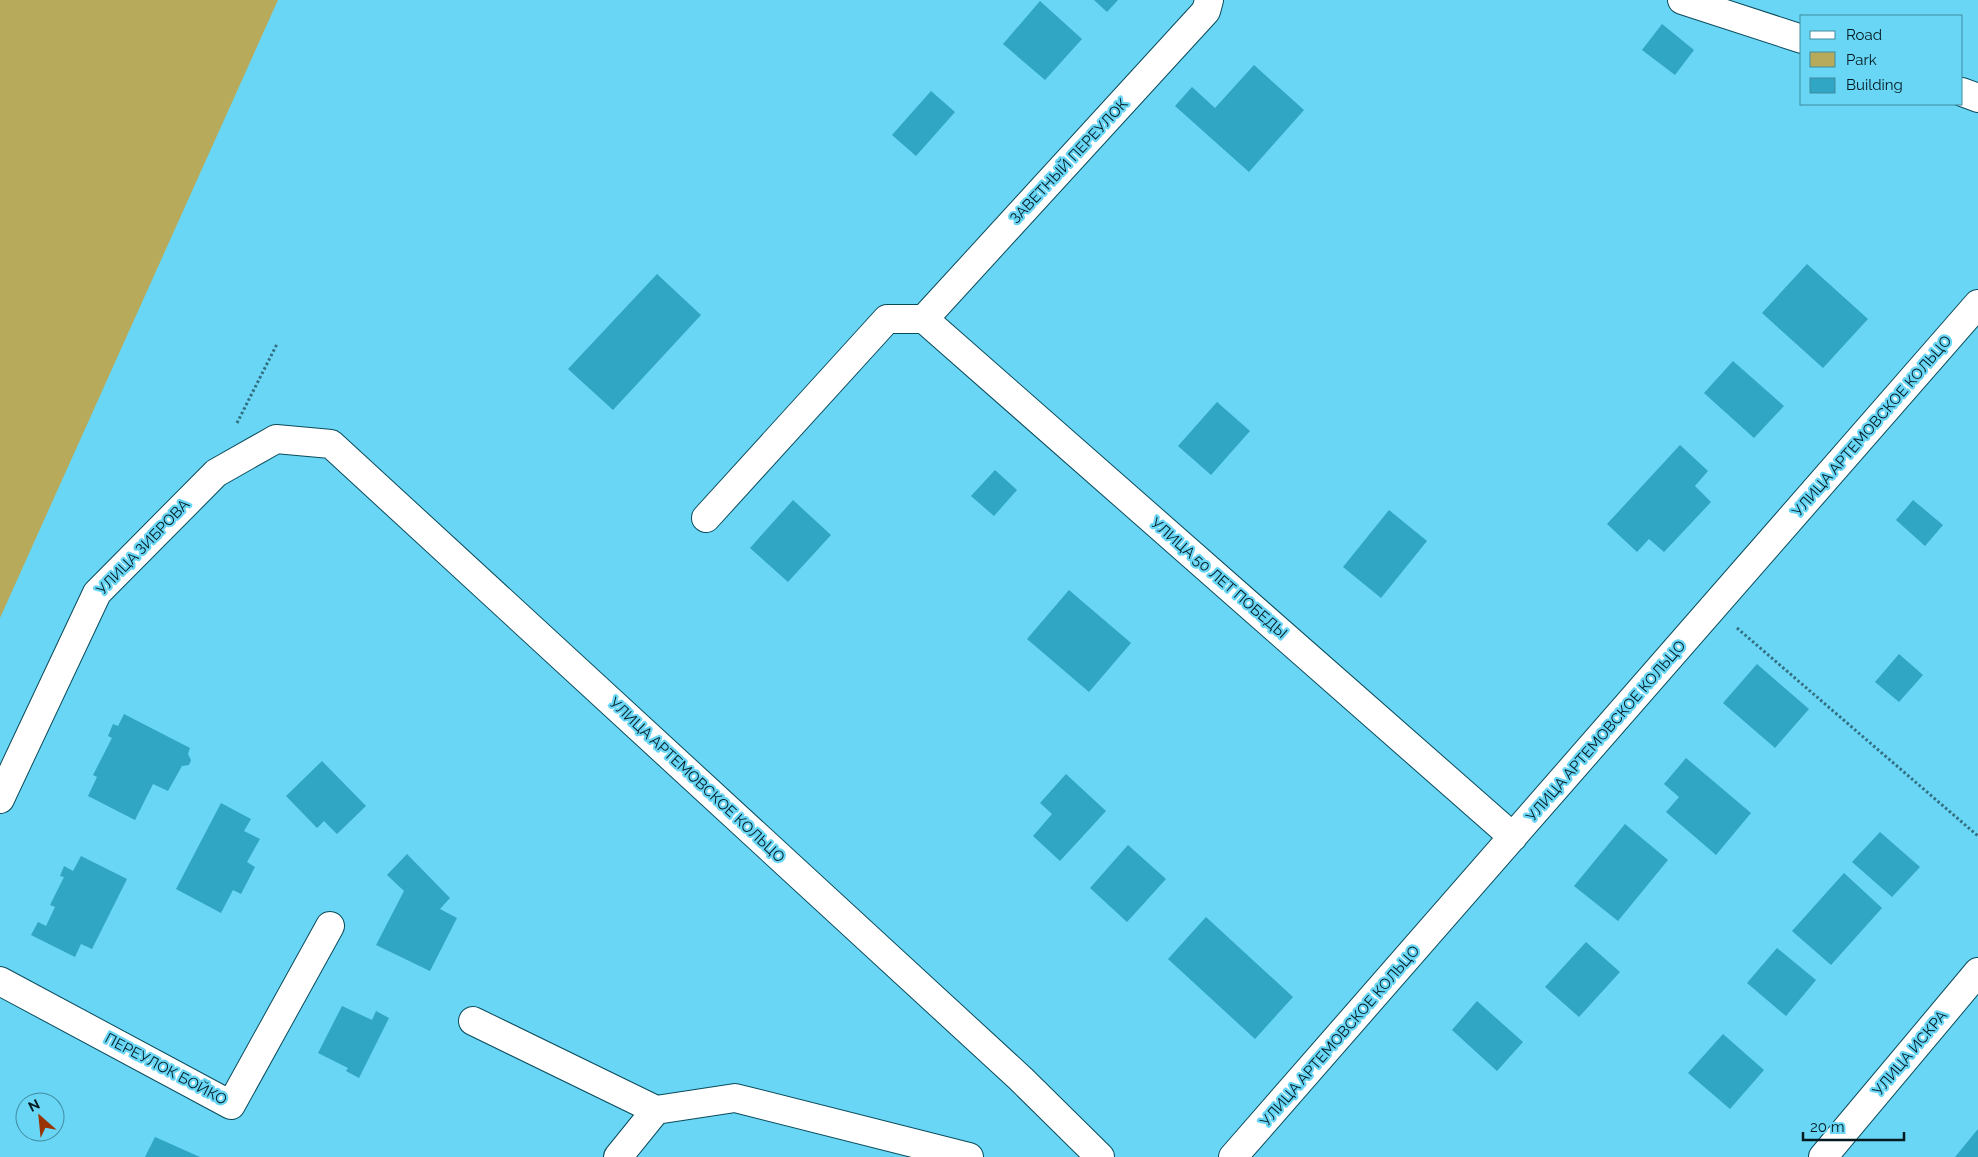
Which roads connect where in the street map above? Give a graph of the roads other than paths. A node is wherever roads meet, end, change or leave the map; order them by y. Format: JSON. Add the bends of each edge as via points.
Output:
{"nodes":[{"id":1,"x":1209,"y":0,"type":"edge"},
{"id":2,"x":1682,"y":0,"type":"edge"},
{"id":3,"x":1800,"y":38,"type":"edge"},
{"id":4,"x":1963,"y":92,"type":"edge"},
{"id":5,"x":1978,"y":98,"type":"edge"},
{"id":6,"x":1978,"y":304,"type":"edge"},
{"id":7,"x":924,"y":319,"type":"junction"},
{"id":8,"x":276,"y":439,"type":"joint"},
{"id":9,"x":706,"y":518,"type":"dead end"},
{"id":10,"x":0,"y":799,"type":"edge"},
{"id":11,"x":1514,"y":837,"type":"junction"},
{"id":12,"x":330,"y":926,"type":"dead end"},
{"id":13,"x":1978,"y":972,"type":"edge"},
{"id":14,"x":0,"y":981,"type":"edge"},
{"id":15,"x":473,"y":1021,"type":"dead end"},
{"id":16,"x":656,"y":1110,"type":"junction"},
{"id":17,"x":1827,"y":1156,"type":"edge"},
{"id":18,"x":618,"y":1157,"type":"edge"},
{"id":19,"x":969,"y":1157,"type":"edge"},
{"id":20,"x":1100,"y":1157,"type":"edge"},
{"id":21,"x":1233,"y":1157,"type":"edge"}],
"edges":[{"from":1,"to":7,"type":"street","name":"ЗАВЕТНЫЙ ПЕРЕУЛОК","via":[[1206,11]]},
{"from":2,"to":3,"type":"street"},
{"from":4,"to":5,"type":"street"},
{"from":6,"to":11,"type":"street","name":"УЛИЦА АРТЕМОВСКОЕ КОЛЬЦО"},
{"from":7,"to":9,"type":"street","via":[[887,319]]},
{"from":7,"to":11,"type":"street","name":"УЛИЦА 50 ЛЕТ ПОБЕДЫ"},
{"from":8,"to":10,"type":"street","name":"УЛИЦА ЗИБРОВА","via":[[216,472],[97,593]]},
{"from":8,"to":20,"type":"street","name":"УЛИЦА АРТЕМОВСКОЕ КОЛЬЦО","via":[[331,444],[1022,1079]]},
{"from":11,"to":21,"type":"street","name":"УЛИЦА АРТЕМОВСКОЕ КОЛЬЦО"},
{"from":12,"to":14,"type":"street","name":"ПЕРЕУЛОК БОЙКО","via":[[231,1105]]},
{"from":13,"to":17,"type":"street","name":"УЛИЦА ИСКРА"},
{"from":15,"to":16,"type":"street"},
{"from":16,"to":18,"type":"street"},
{"from":16,"to":19,"type":"street","via":[[735,1098]]}]}
